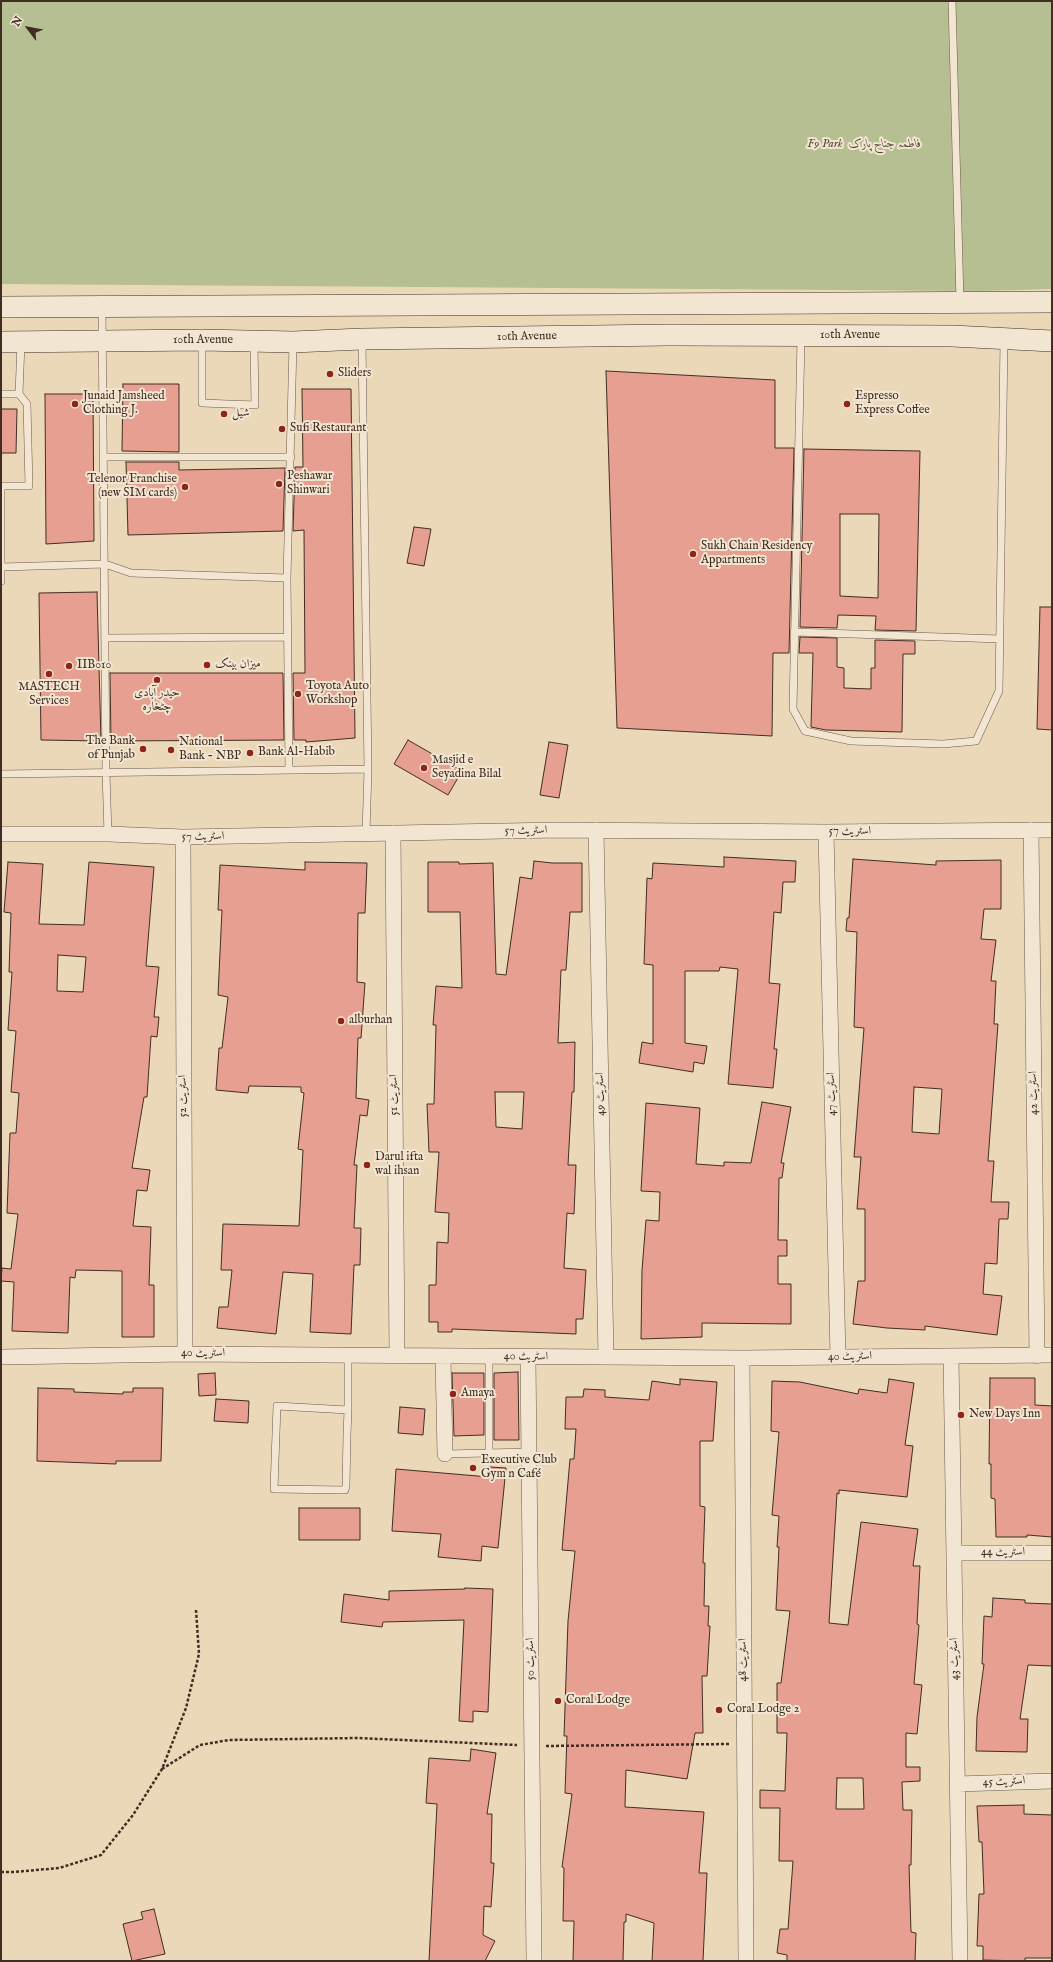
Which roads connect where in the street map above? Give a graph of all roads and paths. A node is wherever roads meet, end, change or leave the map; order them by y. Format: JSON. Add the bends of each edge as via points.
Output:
{"nodes":[{"id":1,"x":952,"y":1,"type":"edge"},
{"id":2,"x":1052,"y":302,"type":"edge"},
{"id":3,"x":551,"y":304,"type":"junction"},
{"id":4,"x":960,"y":304,"type":"junction"},
{"id":5,"x":102,"y":306,"type":"junction"},
{"id":6,"x":1,"y":307,"type":"edge"},
{"id":7,"x":801,"y":335,"type":"junction"},
{"id":8,"x":551,"y":337,"type":"junction"},
{"id":9,"x":1004,"y":338,"type":"junction"},
{"id":10,"x":362,"y":339,"type":"junction"},
{"id":11,"x":202,"y":340,"type":"junction"},
{"id":12,"x":254,"y":341,"type":"junction"},
{"id":13,"x":1052,"y":341,"type":"edge"},
{"id":14,"x":11,"y":342,"type":"edge"},
{"id":15,"x":103,"y":342,"type":"junction"},
{"id":16,"x":293,"y":342,"type":"junction"},
{"id":17,"x":1,"y":394,"type":"edge"},
{"id":18,"x":19,"y":394,"type":"junction"},
{"id":19,"x":104,"y":457,"type":"junction"},
{"id":20,"x":290,"y":457,"type":"junction"},
{"id":21,"x":1,"y":486,"type":"edge"},
{"id":22,"x":105,"y":564,"type":"junction"},
{"id":23,"x":2,"y":567,"type":"edge"},
{"id":24,"x":287,"y":578,"type":"junction"},
{"id":25,"x":1,"y":581,"type":"edge"},
{"id":26,"x":794,"y":632,"type":"junction"},
{"id":27,"x":288,"y":637,"type":"junction"},
{"id":28,"x":106,"y":638,"type":"junction"},
{"id":29,"x":1000,"y":639,"type":"junction"},
{"id":30,"x":368,"y":769,"type":"junction"},
{"id":31,"x":289,"y":770,"type":"junction"},
{"id":32,"x":106,"y":773,"type":"junction"},
{"id":33,"x":1,"y":774,"type":"edge"},
{"id":34,"x":596,"y":830,"type":"junction"},
{"id":35,"x":1031,"y":830,"type":"junction"},
{"id":36,"x":1052,"y":830,"type":"edge"},
{"id":37,"x":826,"y":832,"type":"junction"},
{"id":38,"x":366,"y":833,"type":"junction"},
{"id":39,"x":393,"y":833,"type":"junction"},
{"id":40,"x":1,"y":834,"type":"edge"},
{"id":41,"x":108,"y":834,"type":"junction"},
{"id":42,"x":182,"y":837,"type":"junction"},
{"id":43,"x":185,"y":1354,"type":"junction"},
{"id":44,"x":348,"y":1356,"type":"junction"},
{"id":45,"x":397,"y":1356,"type":"junction"},
{"id":46,"x":489,"y":1356,"type":"junction"},
{"id":47,"x":952,"y":1356,"type":"junction"},
{"id":48,"x":1037,"y":1356,"type":"junction"},
{"id":49,"x":1052,"y":1356,"type":"edge"},
{"id":50,"x":1,"y":1357,"type":"edge"},
{"id":51,"x":443,"y":1357,"type":"junction"},
{"id":52,"x":528,"y":1357,"type":"junction"},
{"id":53,"x":606,"y":1357,"type":"junction"},
{"id":54,"x":838,"y":1357,"type":"junction"},
{"id":55,"x":742,"y":1358,"type":"junction"},
{"id":56,"x":348,"y":1410,"type":"junction"},
{"id":57,"x":528,"y":1452,"type":"junction"},
{"id":58,"x":489,"y":1453,"type":"junction"},
{"id":59,"x":445,"y":1454,"type":"joint"},
{"id":60,"x":954,"y":1553,"type":"junction"},
{"id":61,"x":1052,"y":1553,"type":"edge"},
{"id":62,"x":196,"y":1610,"type":"dead end"},
{"id":63,"x":744,"y":1744,"type":"junction"},
{"id":64,"x":532,"y":1746,"type":"junction"},
{"id":65,"x":162,"y":1770,"type":"junction"},
{"id":66,"x":1052,"y":1781,"type":"edge"},
{"id":67,"x":957,"y":1784,"type":"junction"},
{"id":68,"x":1,"y":1872,"type":"edge"},
{"id":69,"x":534,"y":1961,"type":"edge"},
{"id":70,"x":746,"y":1961,"type":"edge"},
{"id":71,"x":960,"y":1961,"type":"edge"}],
"edges":[{"from":1,"to":4,"type":"lane"},
{"from":2,"to":4,"type":"main road"},
{"from":3,"to":4,"type":"main road"},
{"from":3,"to":5,"type":"main road"},
{"from":3,"to":8,"type":"main road"},
{"from":5,"to":6,"type":"main road"},
{"from":5,"to":15,"type":"lane"},
{"from":7,"to":8,"type":"main road","name":"10th Avenue"},
{"from":7,"to":9,"type":"main road","name":"10th Avenue"},
{"from":7,"to":26,"type":"lane"},
{"from":8,"to":10,"type":"main road","name":"10th Avenue"},
{"from":9,"to":13,"type":"main road","name":"10th Avenue"},
{"from":9,"to":29,"type":"lane"},
{"from":10,"to":16,"type":"main road","name":"10th Avenue"},
{"from":10,"to":30,"type":"lane"},
{"from":11,"to":12,"type":"main road","name":"10th Avenue"},
{"from":11,"to":12,"type":"lane","via":[[202,403],[255,406]]},
{"from":11,"to":15,"type":"main road","name":"10th Avenue"},
{"from":12,"to":16,"type":"main road","name":"10th Avenue"},
{"from":14,"to":15,"type":"main road","name":"10th Avenue"},
{"from":14,"to":18,"type":"lane"},
{"from":15,"to":19,"type":"lane"},
{"from":16,"to":20,"type":"lane"},
{"from":17,"to":18,"type":"lane"},
{"from":18,"to":21,"type":"lane","via":[[27,404],[29,486]]},
{"from":19,"to":20,"type":"lane"},
{"from":19,"to":22,"type":"lane"},
{"from":20,"to":24,"type":"lane"},
{"from":21,"to":23,"type":"lane"},
{"from":22,"to":23,"type":"lane"},
{"from":22,"to":24,"type":"lane","via":[[131,573]]},
{"from":22,"to":28,"type":"lane"},
{"from":23,"to":25,"type":"lane"},
{"from":24,"to":27,"type":"lane"},
{"from":26,"to":29,"type":"lane"},
{"from":26,"to":29,"type":"lane","via":[[792,709],[805,731],[858,741],[943,744],[976,741],[999,691]]},
{"from":27,"to":28,"type":"lane"},
{"from":27,"to":31,"type":"lane"},
{"from":28,"to":32,"type":"lane"},
{"from":30,"to":31,"type":"lane"},
{"from":30,"to":38,"type":"lane"},
{"from":31,"to":32,"type":"lane"},
{"from":32,"to":33,"type":"lane"},
{"from":32,"to":41,"type":"lane"},
{"from":34,"to":37,"type":"street","name":"اسٹریٹ 57"},
{"from":34,"to":39,"type":"street","name":"اسٹریٹ 57"},
{"from":34,"to":53,"type":"street","name":"اسٹریٹ 49"},
{"from":35,"to":36,"type":"street","name":"اسٹریٹ 57"},
{"from":35,"to":37,"type":"street","name":"اسٹریٹ 57"},
{"from":35,"to":48,"type":"street","name":"اسٹریٹ 42"},
{"from":37,"to":54,"type":"street","name":"اسٹریٹ 47"},
{"from":38,"to":39,"type":"street","name":"اسٹریٹ 57"},
{"from":38,"to":42,"type":"street","name":"اسٹریٹ 57"},
{"from":39,"to":45,"type":"street","name":"اسٹریٹ 51"},
{"from":40,"to":41,"type":"street","name":"اسٹریٹ 57"},
{"from":41,"to":42,"type":"street","name":"اسٹریٹ 57"},
{"from":42,"to":43,"type":"street","name":"اسٹریٹ 52"},
{"from":43,"to":44,"type":"street","name":"اسٹریٹ 40"},
{"from":43,"to":50,"type":"street","name":"اسٹریٹ 40"},
{"from":44,"to":45,"type":"street","name":"اسٹریٹ 40"},
{"from":44,"to":56,"type":"lane"},
{"from":45,"to":51,"type":"street","name":"اسٹریٹ 40"},
{"from":46,"to":51,"type":"street","name":"اسٹریٹ 40"},
{"from":46,"to":52,"type":"street","name":"اسٹریٹ 40"},
{"from":46,"to":58,"type":"lane"},
{"from":47,"to":48,"type":"street","name":"اسٹریٹ 40"},
{"from":47,"to":54,"type":"street","name":"اسٹریٹ 40"},
{"from":47,"to":60,"type":"street","name":"اسٹریٹ 43"},
{"from":48,"to":49,"type":"street","name":"اسٹریٹ 40"},
{"from":51,"to":59,"type":"street"},
{"from":52,"to":53,"type":"street","name":"اسٹریٹ 40"},
{"from":52,"to":57,"type":"street","name":"اسٹریٹ 50"},
{"from":53,"to":55,"type":"street","name":"اسٹریٹ 40"},
{"from":54,"to":55,"type":"street","name":"اسٹریٹ 40"},
{"from":55,"to":63,"type":"street","name":"اسٹریٹ 48"},
{"from":56,"to":56,"type":"lane","via":[[278,1406],[274,1490],[345,1490]]},
{"from":57,"to":58,"type":"lane"},
{"from":57,"to":64,"type":"street","name":"اسٹریٹ 50"},
{"from":58,"to":59,"type":"lane"},
{"from":60,"to":61,"type":"street","name":"اسٹریٹ 44"},
{"from":60,"to":67,"type":"street","name":"اسٹریٹ 43"},
{"from":62,"to":65,"type":"path","via":[[199,1654],[186,1708]]},
{"from":63,"to":64,"type":"path"},
{"from":63,"to":70,"type":"street","name":"اسٹریٹ 48"},
{"from":64,"to":65,"type":"path","via":[[357,1738],[229,1740],[200,1745]]},
{"from":64,"to":69,"type":"street","name":"اسٹریٹ 50"},
{"from":65,"to":68,"type":"path","via":[[134,1815],[101,1855],[59,1868]]},
{"from":66,"to":67,"type":"street","name":"اسٹریٹ 45"},
{"from":67,"to":71,"type":"street","name":"اسٹریٹ 43"}]}
